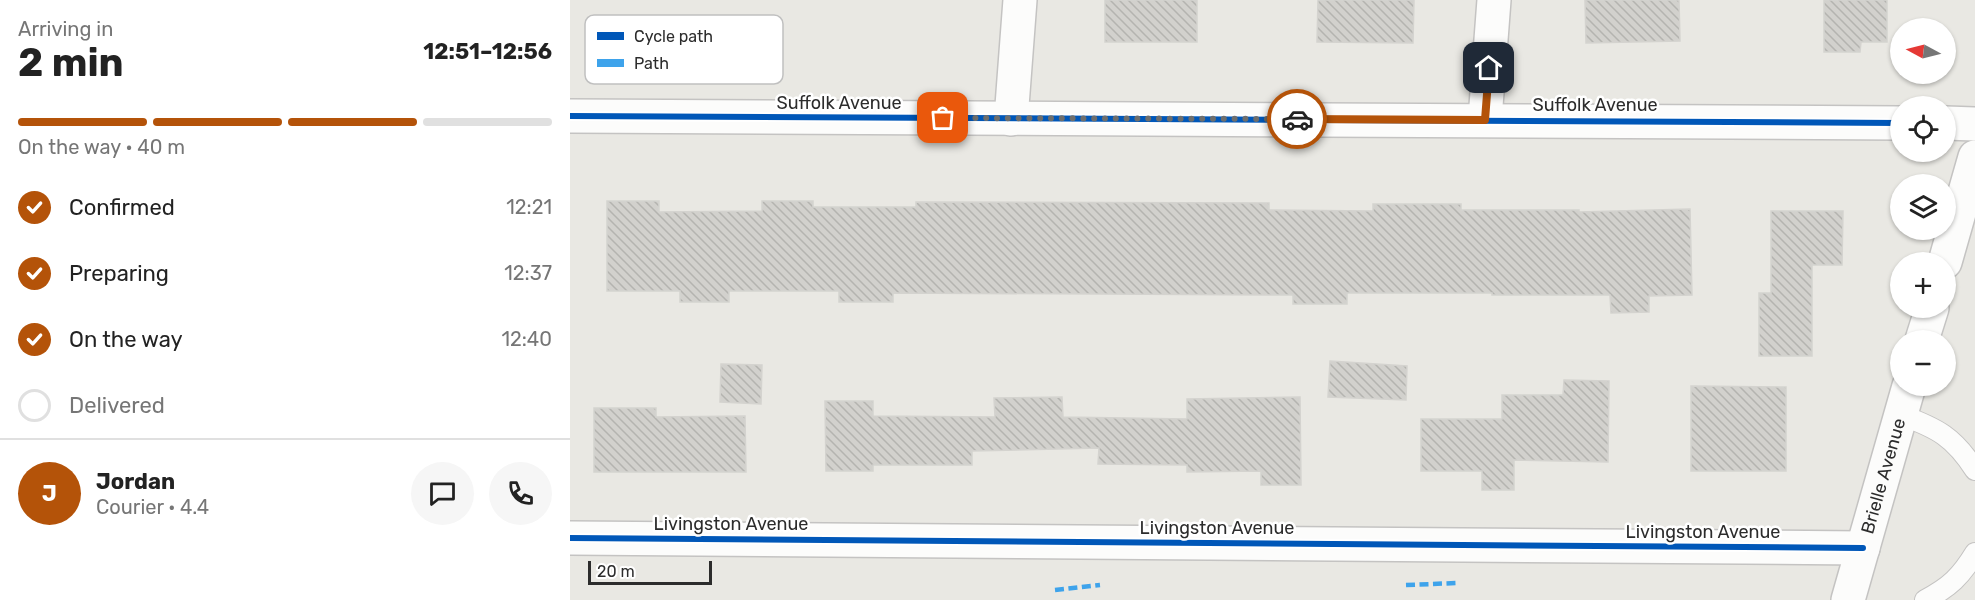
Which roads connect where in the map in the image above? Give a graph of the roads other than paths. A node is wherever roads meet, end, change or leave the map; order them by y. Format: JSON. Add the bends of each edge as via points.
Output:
{"nodes":[{"id":1,"x":1020,"y":0,"type":"edge"},
{"id":2,"x":1494,"y":0,"type":"edge"},
{"id":3,"x":570,"y":116,"type":"edge"},
{"id":4,"x":1011,"y":119,"type":"junction"},
{"id":5,"x":1485,"y":120,"type":"junction"},
{"id":6,"x":1890,"y":123,"type":"edge"},
{"id":7,"x":1956,"y":123,"type":"edge"},
{"id":8,"x":1975,"y":124,"type":"edge"},
{"id":9,"x":1975,"y":157,"type":"edge"},
{"id":10,"x":1948,"y":252,"type":"edge"},
{"id":11,"x":1905,"y":400,"type":"edge"},
{"id":12,"x":1975,"y":470,"type":"edge"},
{"id":13,"x":570,"y":538,"type":"edge"},
{"id":14,"x":1863,"y":548,"type":"junction"},
{"id":15,"x":1975,"y":553,"type":"edge"},
{"id":16,"x":1928,"y":599,"type":"edge"},
{"id":17,"x":1848,"y":600,"type":"edge"}],
"edges":[{"from":1,"to":4,"type":"street"},
{"from":2,"to":5,"type":"street"},
{"from":3,"to":4,"type":"street","name":"Suffolk Avenue"},
{"from":4,"to":5,"type":"street","name":"Suffolk Avenue"},
{"from":5,"to":6,"type":"street","name":"Suffolk Avenue"},
{"from":7,"to":8,"type":"street"},
{"from":9,"to":10,"type":"street"},
{"from":11,"to":12,"type":"lane","via":[[1960,447]]},
{"from":11,"to":14,"type":"street","name":"Brielle Avenue"},
{"from":13,"to":14,"type":"street","name":"Livingston Avenue"},
{"from":14,"to":17,"type":"street","name":"Brielle Avenue"},
{"from":15,"to":16,"type":"lane","via":[[1945,590]]}]}
